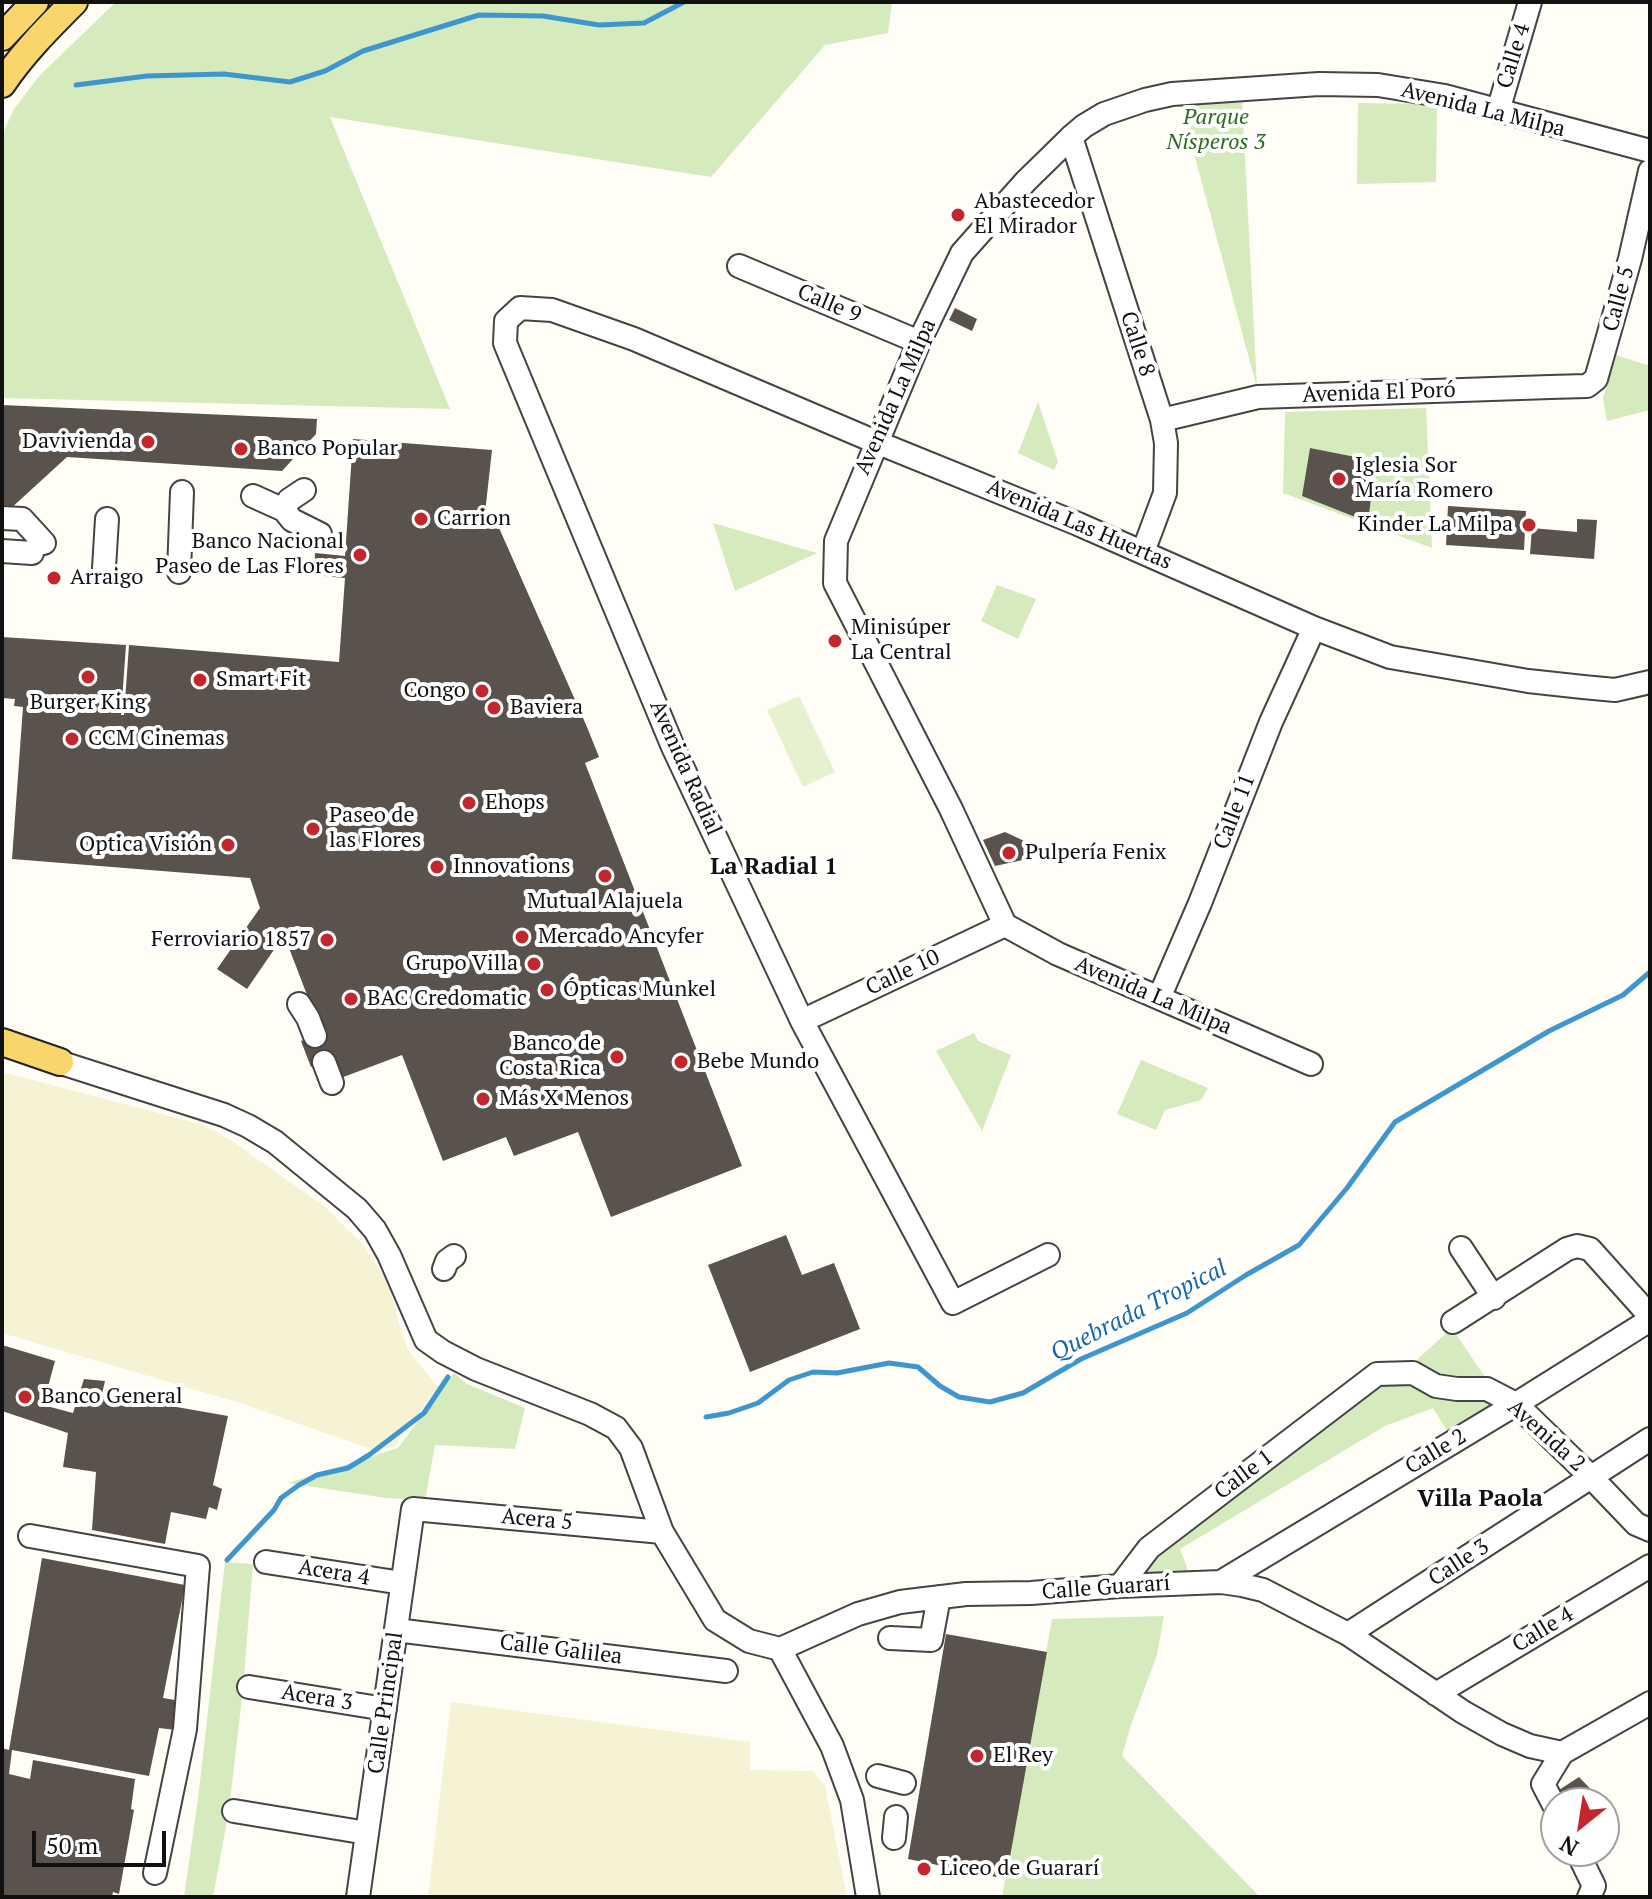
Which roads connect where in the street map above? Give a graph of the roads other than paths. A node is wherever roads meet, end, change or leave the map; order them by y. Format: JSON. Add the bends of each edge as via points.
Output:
{"nodes":[{"id":1,"x":35,"y":2,"type":"edge"},
{"id":2,"x":74,"y":2,"type":"edge"},
{"id":3,"x":1530,"y":2,"type":"edge"},
{"id":4,"x":2,"y":37,"type":"edge"},
{"id":5,"x":2,"y":84,"type":"edge"},
{"id":6,"x":1498,"y":111,"type":"junction"},
{"id":7,"x":1071,"y":137,"type":"junction"},
{"id":8,"x":1650,"y":151,"type":"edge"},
{"id":9,"x":1650,"y":171,"type":"edge"},
{"id":10,"x":739,"y":266,"type":"dead end"},
{"id":11,"x":520,"y":308,"type":"joint"},
{"id":12,"x":919,"y":342,"type":"junction"},
{"id":13,"x":1596,"y":379,"type":"joint"},
{"id":14,"x":1162,"y":420,"type":"junction"},
{"id":15,"x":876,"y":442,"type":"junction"},
{"id":16,"x":304,"y":490,"type":"dead end"},
{"id":17,"x":182,"y":492,"type":"dead end"},
{"id":18,"x":253,"y":496,"type":"dead end"},
{"id":19,"x":284,"y":510,"type":"junction"},
{"id":20,"x":2,"y":518,"type":"edge"},
{"id":21,"x":107,"y":519,"type":"dead end"},
{"id":22,"x":2,"y":532,"type":"edge"},
{"id":23,"x":320,"y":534,"type":"dead end"},
{"id":24,"x":38,"y":548,"type":"junction"},
{"id":25,"x":2,"y":551,"type":"edge"},
{"id":26,"x":1143,"y":552,"type":"junction"},
{"id":27,"x":104,"y":568,"type":"dead end"},
{"id":28,"x":179,"y":572,"type":"dead end"},
{"id":29,"x":1314,"y":628,"type":"junction"},
{"id":30,"x":1650,"y":682,"type":"edge"},
{"id":31,"x":1005,"y":925,"type":"junction"},
{"id":32,"x":1159,"y":998,"type":"junction"},
{"id":33,"x":299,"y":1004,"type":"dead end"},
{"id":34,"x":802,"y":1021,"type":"junction"},
{"id":35,"x":315,"y":1036,"type":"dead end"},
{"id":36,"x":2,"y":1044,"type":"edge"},
{"id":37,"x":60,"y":1062,"type":"joint"},
{"id":38,"x":324,"y":1062,"type":"dead end"},
{"id":39,"x":1311,"y":1064,"type":"dead end"},
{"id":40,"x":332,"y":1083,"type":"dead end"},
{"id":41,"x":1461,"y":1248,"type":"dead end"},
{"id":42,"x":1048,"y":1255,"type":"dead end"},
{"id":43,"x":1494,"y":1298,"type":"junction"},
{"id":44,"x":1650,"y":1318,"type":"edge"},
{"id":45,"x":1453,"y":1322,"type":"dead end"},
{"id":46,"x":1377,"y":1374,"type":"joint"},
{"id":47,"x":1516,"y":1404,"type":"junction"},
{"id":48,"x":1650,"y":1439,"type":"edge"},
{"id":49,"x":1591,"y":1477,"type":"junction"},
{"id":50,"x":413,"y":1509,"type":"joint"},
{"id":51,"x":1650,"y":1530,"type":"edge"},
{"id":52,"x":662,"y":1532,"type":"junction"},
{"id":53,"x":30,"y":1536,"type":"dead end"},
{"id":54,"x":266,"y":1562,"type":"dead end"},
{"id":55,"x":1650,"y":1566,"type":"edge"},
{"id":56,"x":1221,"y":1582,"type":"junction"},
{"id":57,"x":402,"y":1583,"type":"junction"},
{"id":58,"x":1120,"y":1586,"type":"junction"},
{"id":59,"x":939,"y":1597,"type":"junction"},
{"id":60,"x":396,"y":1630,"type":"junction"},
{"id":61,"x":1348,"y":1634,"type":"junction"},
{"id":62,"x":890,"y":1638,"type":"dead end"},
{"id":63,"x":780,"y":1649,"type":"junction"},
{"id":64,"x":726,"y":1671,"type":"dead end"},
{"id":65,"x":249,"y":1687,"type":"dead end"},
{"id":66,"x":1436,"y":1694,"type":"junction"},
{"id":67,"x":1650,"y":1703,"type":"edge"},
{"id":68,"x":385,"y":1709,"type":"junction"},
{"id":69,"x":1562,"y":1753,"type":"junction"},
{"id":70,"x":878,"y":1776,"type":"dead end"},
{"id":71,"x":904,"y":1783,"type":"dead end"},
{"id":72,"x":1545,"y":1787,"type":"edge"},
{"id":73,"x":234,"y":1811,"type":"dead end"},
{"id":74,"x":367,"y":1833,"type":"junction"},
{"id":75,"x":1582,"y":1867,"type":"edge"},
{"id":76,"x":155,"y":1873,"type":"dead end"},
{"id":77,"x":1591,"y":1892,"type":"edge"},
{"id":78,"x":358,"y":1897,"type":"edge"},
{"id":79,"x":868,"y":1897,"type":"edge"}],
"edges":[{"from":1,"to":4,"type":"main road"},
{"from":2,"to":5,"type":"main road"},
{"from":3,"to":6,"type":"street","name":"Calle 4"},
{"from":6,"to":7,"type":"street","name":"Avenida La Milpa","via":[[1378,85],[1319,84],[1172,94],[1104,114]]},
{"from":6,"to":8,"type":"street","name":"Avenida La Milpa"},
{"from":7,"to":12,"type":"street","name":"Avenida La Milpa","via":[[962,253]]},
{"from":7,"to":14,"type":"street","name":"Calle 8"},
{"from":9,"to":13,"type":"street","name":"Calle 5"},
{"from":10,"to":12,"type":"street","name":"Calle 9"},
{"from":11,"to":15,"type":"street","name":"Avenida Las Huertas","via":[[552,310],[634,339]]},
{"from":11,"to":34,"type":"street","name":"Avenida Radial","via":[[506,321],[505,343],[673,747]]},
{"from":12,"to":15,"type":"street","name":"Avenida La Milpa"},
{"from":13,"to":14,"type":"street","name":"Avenida El Poró","via":[[1587,386],[1258,397]]},
{"from":14,"to":26,"type":"street","name":"Calle 8","via":[[1165,493]]},
{"from":15,"to":26,"type":"street","name":"Avenida Las Huertas"},
{"from":15,"to":31,"type":"street","name":"Avenida La Milpa","via":[[836,541],[835,583]]},
{"from":16,"to":19,"type":"street"},
{"from":17,"to":28,"type":"street"},
{"from":18,"to":19,"type":"street"},
{"from":19,"to":23,"type":"street"},
{"from":20,"to":24,"type":"street","via":[[22,519]]},
{"from":21,"to":27,"type":"street"},
{"from":22,"to":24,"type":"street","via":[[26,533]]},
{"from":24,"to":25,"type":"street"},
{"from":26,"to":29,"type":"street","name":"Avenida Las Huertas"},
{"from":29,"to":30,"type":"street","name":"Avenida Las Huertas","via":[[1390,657],[1528,681],[1615,690]]},
{"from":29,"to":32,"type":"street","name":"Calle 11"},
{"from":31,"to":32,"type":"street","name":"Avenida La Milpa"},
{"from":31,"to":34,"type":"street","name":"Calle 10"},
{"from":32,"to":39,"type":"street","name":"Avenida La Milpa"},
{"from":33,"to":35,"type":"street"},
{"from":34,"to":42,"type":"street","name":"Avenida Radial","via":[[953,1303]]},
{"from":36,"to":37,"type":"main road"},
{"from":37,"to":52,"type":"street","via":[[224,1115],[275,1142],[375,1230],[426,1340],[476,1369],[616,1428],[631,1448]]},
{"from":38,"to":40,"type":"street"},
{"from":41,"to":43,"type":"street"},
{"from":43,"to":44,"type":"street","via":[[1577,1246],[1590,1249]]},
{"from":43,"to":45,"type":"street"},
{"from":44,"to":47,"type":"street","name":"Calle 2"},
{"from":46,"to":47,"type":"street","name":"Avenida 2","via":[[1413,1373],[1436,1386],[1487,1389]]},
{"from":46,"to":58,"type":"street","name":"Calle 1","via":[[1149,1548]]},
{"from":47,"to":49,"type":"street","name":"Avenida 2"},
{"from":47,"to":56,"type":"street","name":"Calle 2"},
{"from":48,"to":49,"type":"street","name":"Calle 3"},
{"from":49,"to":51,"type":"street","name":"Avenida 2","via":[[1636,1524]]},
{"from":49,"to":61,"type":"street","name":"Calle 3"},
{"from":50,"to":52,"type":"street","name":"Acera 5"},
{"from":50,"to":57,"type":"street","name":"Calle Principal"},
{"from":52,"to":63,"type":"street","via":[[715,1620],[749,1641]]},
{"from":53,"to":76,"type":"street","via":[[198,1566],[185,1729]]},
{"from":54,"to":57,"type":"street","name":"Acera 4"},
{"from":55,"to":66,"type":"street","name":"Calle 4"},
{"from":56,"to":58,"type":"street","name":"Calle Guararí"},
{"from":56,"to":61,"type":"street","name":"Calle Guararí","via":[[1263,1590]]},
{"from":57,"to":60,"type":"street","name":"Calle Principal"},
{"from":58,"to":59,"type":"street","name":"Calle Guararí"},
{"from":59,"to":62,"type":"street","via":[[931,1640]]},
{"from":59,"to":63,"type":"street","name":"Calle Guararí","via":[[858,1614]]},
{"from":60,"to":64,"type":"street","name":"Calle Galilea"},
{"from":60,"to":68,"type":"street","name":"Calle Principal"},
{"from":61,"to":66,"type":"street","name":"Calle Guararí"},
{"from":63,"to":79,"type":"street","via":[[832,1746],[852,1800]]},
{"from":65,"to":68,"type":"street","name":"Acera 3"},
{"from":66,"to":69,"type":"street","name":"Calle Guararí","via":[[1502,1734]]},
{"from":67,"to":69,"type":"street"},
{"from":68,"to":74,"type":"street","name":"Calle Principal"},
{"from":69,"to":72,"type":"street"},
{"from":70,"to":71,"type":"street"},
{"from":73,"to":74,"type":"street"},
{"from":74,"to":78,"type":"street","name":"Calle Principal"},
{"from":75,"to":77,"type":"street"}]}
